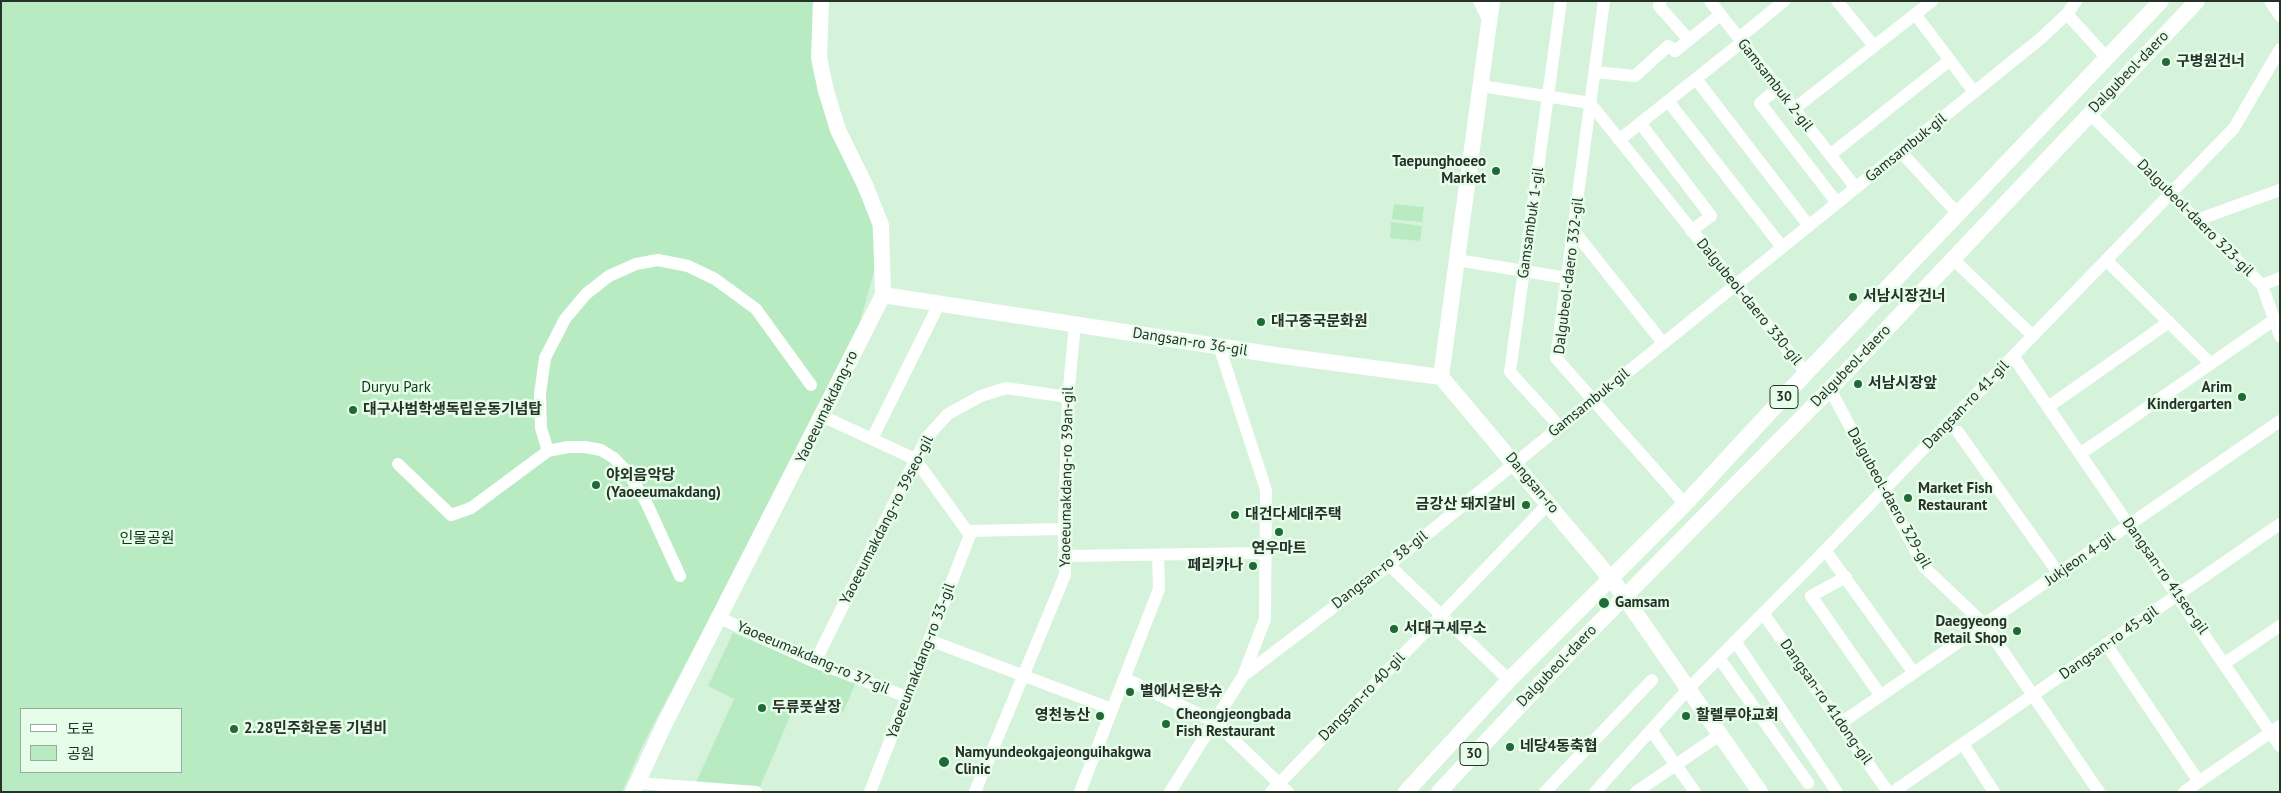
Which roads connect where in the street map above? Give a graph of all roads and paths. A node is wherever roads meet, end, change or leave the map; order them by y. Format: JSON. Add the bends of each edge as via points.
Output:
{"nodes":[{"id":1,"x":821,"y":1,"type":"edge"},
{"id":2,"x":1479,"y":1,"type":"edge"},
{"id":3,"x":1492,"y":1,"type":"edge"},
{"id":4,"x":1561,"y":1,"type":"edge"},
{"id":5,"x":1604,"y":1,"type":"edge"},
{"id":6,"x":1661,"y":1,"type":"edge"},
{"id":7,"x":1710,"y":1,"type":"edge"},
{"id":8,"x":1784,"y":1,"type":"edge"},
{"id":9,"x":1837,"y":1,"type":"edge"},
{"id":10,"x":1932,"y":1,"type":"edge"},
{"id":11,"x":2076,"y":1,"type":"edge"},
{"id":12,"x":2161,"y":1,"type":"edge"},
{"id":13,"x":2197,"y":1,"type":"edge"},
{"id":14,"x":2270,"y":1,"type":"edge"},
{"id":15,"x":2184,"y":8,"type":"edge"},
{"id":16,"x":1915,"y":14,"type":"junction"},
{"id":17,"x":2067,"y":14,"type":"junction"},
{"id":18,"x":1720,"y":15,"type":"junction"},
{"id":19,"x":2280,"y":16,"type":"edge"},
{"id":20,"x":1489,"y":21,"type":"junction"},
{"id":21,"x":1689,"y":40,"type":"junction"},
{"id":22,"x":1740,"y":40,"type":"junction"},
{"id":23,"x":1874,"y":46,"type":"junction"},
{"id":24,"x":2280,"y":49,"type":"edge"},
{"id":25,"x":2106,"y":57,"type":"junction"},
{"id":26,"x":1950,"y":60,"type":"junction"},
{"id":27,"x":1594,"y":72,"type":"junction"},
{"id":28,"x":1696,"y":79,"type":"junction"},
{"id":29,"x":1480,"y":86,"type":"junction"},
{"id":30,"x":1778,"y":88,"type":"junction"},
{"id":31,"x":1974,"y":92,"type":"junction"},
{"id":32,"x":1548,"y":97,"type":"junction"},
{"id":33,"x":1668,"y":101,"type":"junction"},
{"id":34,"x":1590,"y":103,"type":"junction"},
{"id":35,"x":1794,"y":109,"type":"junction"},
{"id":36,"x":2089,"y":113,"type":"junction"},
{"id":37,"x":1640,"y":123,"type":"junction"},
{"id":38,"x":1619,"y":140,"type":"junction"},
{"id":39,"x":1901,"y":152,"type":"junction"},
{"id":40,"x":1830,"y":155,"type":"junction"},
{"id":41,"x":1856,"y":188,"type":"junction"},
{"id":42,"x":2280,"y":190,"type":"edge"},
{"id":43,"x":2170,"y":194,"type":"junction"},
{"id":44,"x":1837,"y":203,"type":"junction"},
{"id":45,"x":1958,"y":214,"type":"junction"},
{"id":46,"x":2197,"y":220,"type":"junction"},
{"id":47,"x":1808,"y":226,"type":"junction"},
{"id":48,"x":1573,"y":230,"type":"junction"},
{"id":49,"x":1691,"y":231,"type":"junction"},
{"id":50,"x":1782,"y":248,"type":"junction"},
{"id":51,"x":1953,"y":259,"type":"junction"},
{"id":52,"x":1457,"y":260,"type":"junction"},
{"id":53,"x":2106,"y":260,"type":"junction"},
{"id":54,"x":1524,"y":271,"type":"junction"},
{"id":55,"x":1567,"y":278,"type":"junction"},
{"id":56,"x":2280,"y":278,"type":"edge"},
{"id":57,"x":1735,"y":285,"type":"junction"},
{"id":58,"x":2262,"y":285,"type":"junction"},
{"id":59,"x":883,"y":295,"type":"junction"},
{"id":60,"x":940,"y":304,"type":"junction"},
{"id":61,"x":2274,"y":320,"type":"junction"},
{"id":62,"x":2169,"y":322,"type":"junction"},
{"id":63,"x":1075,"y":324,"type":"junction"},
{"id":64,"x":2032,"y":336,"type":"junction"},
{"id":65,"x":2280,"y":336,"type":"edge"},
{"id":66,"x":1663,"y":344,"type":"junction"},
{"id":67,"x":1219,"y":346,"type":"junction"},
{"id":68,"x":2013,"y":356,"type":"junction"},
{"id":69,"x":2211,"y":364,"type":"junction"},
{"id":70,"x":1806,"y":373,"type":"junction"},
{"id":71,"x":1441,"y":377,"type":"junction"},
{"id":72,"x":811,"y":385,"type":"dead end"},
{"id":73,"x":1830,"y":389,"type":"junction"},
{"id":74,"x":1068,"y":396,"type":"junction"},
{"id":75,"x":1593,"y":400,"type":"junction"},
{"id":76,"x":2048,"y":407,"type":"junction"},
{"id":77,"x":822,"y":416,"type":"junction"},
{"id":78,"x":2280,"y":421,"type":"edge"},
{"id":79,"x":1560,"y":427,"type":"junction"},
{"id":80,"x":1958,"y":432,"type":"dead end"},
{"id":81,"x":872,"y":439,"type":"junction"},
{"id":82,"x":548,"y":451,"type":"junction"},
{"id":83,"x":2080,"y":454,"type":"junction"},
{"id":84,"x":916,"y":459,"type":"junction"},
{"id":85,"x":1515,"y":463,"type":"junction"},
{"id":86,"x":398,"y":464,"type":"dead end"},
{"id":87,"x":1883,"y":491,"type":"junction"},
{"id":88,"x":1549,"y":503,"type":"junction"},
{"id":89,"x":1685,"y":504,"type":"junction"},
{"id":90,"x":2280,"y":524,"type":"edge"},
{"id":91,"x":2130,"y":525,"type":"junction"},
{"id":92,"x":1064,"y":529,"type":"junction"},
{"id":93,"x":967,"y":531,"type":"junction"},
{"id":94,"x":1825,"y":550,"type":"junction"},
{"id":95,"x":1266,"y":553,"type":"junction"},
{"id":96,"x":1158,"y":555,"type":"junction"},
{"id":97,"x":1064,"y":556,"type":"junction"},
{"id":98,"x":1389,"y":565,"type":"junction"},
{"id":99,"x":2059,"y":574,"type":"junction"},
{"id":100,"x":680,"y":576,"type":"dead end"},
{"id":101,"x":1846,"y":577,"type":"junction"},
{"id":102,"x":1611,"y":579,"type":"junction"},
{"id":103,"x":2178,"y":595,"type":"junction"},
{"id":104,"x":1625,"y":598,"type":"junction"},
{"id":105,"x":1577,"y":613,"type":"junction"},
{"id":106,"x":1763,"y":613,"type":"junction"},
{"id":107,"x":1441,"y":615,"type":"junction"},
{"id":108,"x":720,"y":618,"type":"junction"},
{"id":109,"x":1985,"y":625,"type":"junction"},
{"id":110,"x":2280,"y":626,"type":"edge"},
{"id":111,"x":929,"y":640,"type":"junction"},
{"id":112,"x":1735,"y":642,"type":"junction"},
{"id":113,"x":2106,"y":644,"type":"junction"},
{"id":114,"x":1573,"y":649,"type":"junction"},
{"id":115,"x":1719,"y":658,"type":"junction"},
{"id":116,"x":815,"y":662,"type":"junction"},
{"id":117,"x":2225,"y":664,"type":"junction"},
{"id":118,"x":1914,"y":673,"type":"junction"},
{"id":119,"x":1023,"y":675,"type":"junction"},
{"id":120,"x":1244,"y":676,"type":"junction"},
{"id":121,"x":1124,"y":678,"type":"junction"},
{"id":122,"x":1509,"y":680,"type":"junction"},
{"id":123,"x":1652,"y":680,"type":"dead end"},
{"id":124,"x":1689,"y":688,"type":"junction"},
{"id":125,"x":2033,"y":695,"type":"junction"},
{"id":126,"x":1881,"y":696,"type":"junction"},
{"id":127,"x":907,"y":697,"type":"junction"},
{"id":128,"x":1112,"y":709,"type":"junction"},
{"id":129,"x":1215,"y":722,"type":"junction"},
{"id":130,"x":1841,"y":723,"type":"junction"},
{"id":131,"x":1651,"y":730,"type":"junction"},
{"id":132,"x":2275,"y":730,"type":"edge"},
{"id":133,"x":1721,"y":734,"type":"junction"},
{"id":134,"x":1963,"y":744,"type":"junction"},
{"id":135,"x":2280,"y":746,"type":"edge"},
{"id":136,"x":1676,"y":765,"type":"junction"},
{"id":137,"x":2199,"y":782,"type":"junction"},
{"id":138,"x":1808,"y":783,"type":"dead end"},
{"id":139,"x":635,"y":787,"type":"edge"},
{"id":140,"x":1608,"y":787,"type":"edge"},
{"id":141,"x":1279,"y":789,"type":"edge"},
{"id":142,"x":739,"y":791,"type":"edge"},
{"id":143,"x":756,"y":792,"type":"edge"},
{"id":144,"x":870,"y":792,"type":"edge"},
{"id":145,"x":976,"y":792,"type":"edge"},
{"id":146,"x":1080,"y":792,"type":"edge"},
{"id":147,"x":1170,"y":792,"type":"edge"},
{"id":148,"x":1406,"y":792,"type":"edge"},
{"id":149,"x":1438,"y":792,"type":"edge"},
{"id":150,"x":1545,"y":792,"type":"edge"},
{"id":151,"x":1595,"y":792,"type":"edge"},
{"id":152,"x":1636,"y":792,"type":"edge"},
{"id":153,"x":1696,"y":792,"type":"edge"},
{"id":154,"x":1760,"y":792,"type":"edge"},
{"id":155,"x":1837,"y":792,"type":"edge"},
{"id":156,"x":1888,"y":792,"type":"edge"},
{"id":157,"x":1893,"y":792,"type":"edge"},
{"id":158,"x":1994,"y":792,"type":"edge"},
{"id":159,"x":2099,"y":792,"type":"edge"},
{"id":160,"x":2184,"y":792,"type":"edge"}],
"edges":[{"from":1,"to":59,"type":"main road","name":"Yaoeeumakdang-ro","via":[[819,58],[826,92],[838,130],[881,225]]},
{"from":2,"to":20,"type":"street"},
{"from":3,"to":20,"type":"main road"},
{"from":4,"to":32,"type":"street","name":"Gamsambuk 1-gil"},
{"from":5,"to":27,"type":"street","name":"Dalgubeol-daero 332-gil"},
{"from":6,"to":21,"type":"street","via":[[1659,6]]},
{"from":7,"to":18,"type":"street","name":"Gamsambuk 2-gil"},
{"from":8,"to":22,"type":"street"},
{"from":9,"to":23,"type":"street"},
{"from":10,"to":16,"type":"street"},
{"from":11,"to":17,"type":"street","name":"Gamsambuk-gil"},
{"from":12,"to":25,"type":"main road","name":"Dalgubeol-daero","number":"30"},
{"from":13,"to":15,"type":"main road","name":"Dalgubeol-daero","number":"30"},
{"from":14,"to":19,"type":"street"},
{"from":15,"to":36,"type":"main road","name":"Dalgubeol-daero","number":"30"},
{"from":16,"to":23,"type":"street"},
{"from":16,"to":26,"type":"street"},
{"from":17,"to":25,"type":"street"},
{"from":17,"to":31,"type":"street","name":"Gamsambuk-gil"},
{"from":18,"to":21,"type":"street"},
{"from":18,"to":22,"type":"street","name":"Gamsambuk 2-gil"},
{"from":20,"to":29,"type":"main road"},
{"from":21,"to":27,"type":"street","via":[[1675,51],[1668,46],[1635,76]]},
{"from":22,"to":28,"type":"street"},
{"from":22,"to":30,"type":"street","name":"Gamsambuk 2-gil"},
{"from":23,"to":35,"type":"street"},
{"from":24,"to":43,"type":"street","name":"Dangsan-ro 41-gil","via":[[2234,128]]},
{"from":25,"to":45,"type":"main road","name":"Dalgubeol-daero","number":"30"},
{"from":26,"to":31,"type":"street"},
{"from":26,"to":40,"type":"street"},
{"from":27,"to":34,"type":"street","name":"Dalgubeol-daero 332-gil"},
{"from":28,"to":33,"type":"street"},
{"from":28,"to":47,"type":"street"},
{"from":29,"to":32,"type":"street"},
{"from":29,"to":52,"type":"main road"},
{"from":30,"to":35,"type":"street","name":"Gamsambuk 2-gil"},
{"from":30,"to":44,"type":"street","via":[[1760,103]]},
{"from":31,"to":39,"type":"street","name":"Gamsambuk-gil"},
{"from":32,"to":34,"type":"street"},
{"from":32,"to":54,"type":"street","name":"Gamsambuk 1-gil"},
{"from":33,"to":37,"type":"street"},
{"from":33,"to":50,"type":"street"},
{"from":34,"to":38,"type":"street"},
{"from":34,"to":48,"type":"street","name":"Dalgubeol-daero 332-gil"},
{"from":35,"to":40,"type":"street","name":"Gamsambuk 2-gil"},
{"from":36,"to":43,"type":"street","name":"Dalgubeol-daero 323-gil"},
{"from":36,"to":51,"type":"main road","name":"Dalgubeol-daero","number":"30"},
{"from":37,"to":38,"type":"street"},
{"from":37,"to":49,"type":"street","name":"Dalgubeol-daero 330-gil","via":[[1711,216]]},
{"from":38,"to":49,"type":"street","name":"Dalgubeol-daero 330-gil"},
{"from":39,"to":41,"type":"street","name":"Gamsambuk-gil"},
{"from":39,"to":45,"type":"street"},
{"from":40,"to":41,"type":"street","name":"Gamsambuk 2-gil"},
{"from":41,"to":44,"type":"street","name":"Gamsambuk-gil"},
{"from":42,"to":46,"type":"street"},
{"from":43,"to":46,"type":"street","name":"Dalgubeol-daero 323-gil"},
{"from":43,"to":53,"type":"street","name":"Dangsan-ro 41-gil"},
{"from":44,"to":47,"type":"street","name":"Gamsambuk-gil"},
{"from":45,"to":70,"type":"main road","name":"Dalgubeol-daero","number":"30"},
{"from":46,"to":58,"type":"street","name":"Dalgubeol-daero 323-gil"},
{"from":47,"to":50,"type":"street","name":"Gamsambuk-gil"},
{"from":48,"to":55,"type":"street","name":"Dalgubeol-daero 332-gil"},
{"from":48,"to":66,"type":"street"},
{"from":49,"to":57,"type":"street","name":"Dalgubeol-daero 330-gil"},
{"from":50,"to":57,"type":"street","name":"Gamsambuk-gil"},
{"from":51,"to":64,"type":"street"},
{"from":51,"to":73,"type":"main road","name":"Dalgubeol-daero","number":"30"},
{"from":52,"to":54,"type":"street"},
{"from":52,"to":71,"type":"main road"},
{"from":53,"to":62,"type":"street"},
{"from":53,"to":64,"type":"street","name":"Dangsan-ro 41-gil"},
{"from":54,"to":55,"type":"street"},
{"from":54,"to":79,"type":"street","name":"Gamsambuk 1-gil","via":[[1510,372]]},
{"from":55,"to":75,"type":"street","name":"Dalgubeol-daero 332-gil","via":[[1556,358]]},
{"from":56,"to":58,"type":"street"},
{"from":57,"to":66,"type":"street","name":"Gamsambuk-gil"},
{"from":57,"to":70,"type":"street","name":"Dalgubeol-daero 330-gil"},
{"from":58,"to":61,"type":"street","name":"Dalgubeol-daero 323-gil"},
{"from":59,"to":60,"type":"main road","name":"Dangsan-ro 36-gil"},
{"from":59,"to":77,"type":"main road","name":"Yaoeeumakdang-ro"},
{"from":60,"to":63,"type":"main road","name":"Dangsan-ro 36-gil"},
{"from":60,"to":81,"type":"street"},
{"from":61,"to":65,"type":"street","name":"Dalgubeol-daero 323-gil"},
{"from":61,"to":69,"type":"street"},
{"from":62,"to":69,"type":"street"},
{"from":62,"to":76,"type":"street"},
{"from":63,"to":67,"type":"main road","name":"Dangsan-ro 36-gil"},
{"from":63,"to":74,"type":"street","name":"Yaoeeumakdang-ro 39an-gil"},
{"from":64,"to":68,"type":"street","name":"Dangsan-ro 41-gil"},
{"from":66,"to":75,"type":"street","name":"Gamsambuk-gil"},
{"from":67,"to":71,"type":"main road","name":"Dangsan-ro 36-gil"},
{"from":67,"to":95,"type":"street","via":[[1266,490]]},
{"from":68,"to":76,"type":"street","name":"Dangsan-ro 41seo-gil"},
{"from":68,"to":87,"type":"street","name":"Dangsan-ro 41-gil"},
{"from":69,"to":83,"type":"street"},
{"from":70,"to":89,"type":"main road","name":"Dalgubeol-daero","number":"30"},
{"from":71,"to":85,"type":"main road","name":"Dangsan-ro"},
{"from":72,"to":82,"type":"street","via":[[756,309],[716,279],[688,266],[658,260],[636,264],[609,276],[586,294],[565,319],[545,358],[540,394],[541,428]]},
{"from":73,"to":87,"type":"street","name":"Dalgubeol-daero 329-gil"},
{"from":73,"to":104,"type":"main road","name":"Dalgubeol-daero","number":"30"},
{"from":74,"to":84,"type":"street","name":"Yaoeeumakdang-ro 39seo-gil","via":[[1006,388],[981,396],[948,414],[926,437]]},
{"from":74,"to":92,"type":"street","name":"Yaoeeumakdang-ro 39an-gil"},
{"from":75,"to":79,"type":"street","name":"Gamsambuk-gil"},
{"from":75,"to":89,"type":"street","name":"Dalgubeol-daero 332-gil"},
{"from":76,"to":83,"type":"street","name":"Dangsan-ro 41seo-gil"},
{"from":77,"to":81,"type":"street"},
{"from":77,"to":108,"type":"main road","name":"Yaoeeumakdang-ro"},
{"from":78,"to":91,"type":"street","name":"Jukjeon 4-gil"},
{"from":79,"to":85,"type":"street","name":"Gamsambuk-gil"},
{"from":80,"to":99,"type":"street","name":"Dangsan-ro 41-gil"},
{"from":81,"to":84,"type":"street"},
{"from":82,"to":86,"type":"street","via":[[471,508],[451,514]]},
{"from":82,"to":100,"type":"street","via":[[586,446],[614,458],[629,474],[647,504]]},
{"from":83,"to":91,"type":"street","name":"Dangsan-ro 41seo-gil"},
{"from":84,"to":93,"type":"street"},
{"from":84,"to":116,"type":"street","name":"Yaoeeumakdang-ro 39seo-gil"},
{"from":85,"to":88,"type":"main road","name":"Dangsan-ro"},
{"from":85,"to":98,"type":"street","name":"Dangsan-ro 38-gil"},
{"from":87,"to":94,"type":"street","name":"Dangsan-ro 41-gil"},
{"from":87,"to":109,"type":"street","name":"Dalgubeol-daero 329-gil","via":[[1924,568]]},
{"from":88,"to":102,"type":"main road","name":"Dangsan-ro"},
{"from":88,"to":107,"type":"street","name":"Dangsan-ro 40-gil"},
{"from":89,"to":102,"type":"main road","name":"Dalgubeol-daero","number":"30"},
{"from":90,"to":103,"type":"street","name":"Dangsan-ro 45-gil"},
{"from":91,"to":99,"type":"street","name":"Jukjeon 4-gil"},
{"from":91,"to":103,"type":"street","name":"Dangsan-ro 41seo-gil"},
{"from":92,"to":93,"type":"street"},
{"from":92,"to":97,"type":"street","name":"Yaoeeumakdang-ro 39an-gil"},
{"from":93,"to":111,"type":"street","name":"Yaoeeumakdang-ro 33-gil","via":[[970,535]]},
{"from":94,"to":101,"type":"street"},
{"from":94,"to":106,"type":"street","name":"Dangsan-ro 41-gil"},
{"from":95,"to":96,"type":"street"},
{"from":95,"to":120,"type":"street","via":[[1265,619]]},
{"from":96,"to":97,"type":"street"},
{"from":96,"to":121,"type":"street","via":[[1159,589]]},
{"from":97,"to":119,"type":"street","name":"Yaoeeumakdang-ro 39an-gil","via":[[1065,575]]},
{"from":98,"to":107,"type":"street"},
{"from":98,"to":120,"type":"street","name":"Dangsan-ro 38-gil"},
{"from":99,"to":109,"type":"street","name":"Jukjeon 4-gil"},
{"from":101,"to":118,"type":"street"},
{"from":101,"to":126,"type":"street","via":[[1811,596]]},
{"from":102,"to":104,"type":"main road","name":"Dangsan-ro"},
{"from":102,"to":105,"type":"main road","name":"Dalgubeol-daero","number":"30"},
{"from":103,"to":113,"type":"street","name":"Dangsan-ro 45-gil"},
{"from":103,"to":117,"type":"street","name":"Dangsan-ro 41seo-gil"},
{"from":104,"to":114,"type":"main road","name":"Dalgubeol-daero","number":"30"},
{"from":104,"to":124,"type":"main road","name":"Dangsan-ro"},
{"from":105,"to":114,"type":"main road","via":[[1584,622],[1572,638]]},
{"from":105,"to":122,"type":"main road","name":"Dalgubeol-daero","number":"30"},
{"from":106,"to":112,"type":"street","name":"Dangsan-ro 41-gil"},
{"from":106,"to":130,"type":"street","name":"Dangsan-ro 41dong-gil"},
{"from":107,"to":122,"type":"street"},
{"from":107,"to":141,"type":"street","name":"Dangsan-ro 40-gil"},
{"from":108,"to":116,"type":"street","name":"Yaoeeumakdang-ro 37-gil"},
{"from":108,"to":139,"type":"main road","name":"Yaoeeumakdang-ro"},
{"from":109,"to":118,"type":"street","name":"Jukjeon 4-gil"},
{"from":109,"to":125,"type":"street","name":"Dalgubeol-daero 329-gil"},
{"from":110,"to":117,"type":"street"},
{"from":111,"to":119,"type":"street"},
{"from":111,"to":127,"type":"street","name":"Yaoeeumakdang-ro 33-gil"},
{"from":112,"to":115,"type":"street","name":"Dangsan-ro 41-gil"},
{"from":112,"to":155,"type":"street"},
{"from":113,"to":125,"type":"street","name":"Dangsan-ro 45-gil"},
{"from":113,"to":137,"type":"street"},
{"from":114,"to":149,"type":"main road","name":"Dalgubeol-daero","number":"30"},
{"from":115,"to":124,"type":"street","name":"Dangsan-ro 41-gil"},
{"from":115,"to":138,"type":"street"},
{"from":116,"to":127,"type":"street","name":"Yaoeeumakdang-ro 37-gil"},
{"from":117,"to":132,"type":"street","name":"Dangsan-ro 41seo-gil"},
{"from":118,"to":126,"type":"street","name":"Jukjeon 4-gil"},
{"from":119,"to":128,"type":"street"},
{"from":119,"to":145,"type":"street","name":"Yaoeeumakdang-ro 39an-gil"},
{"from":120,"to":129,"type":"street"},
{"from":121,"to":128,"type":"street"},
{"from":121,"to":129,"type":"street"},
{"from":122,"to":148,"type":"main road","name":"Dalgubeol-daero","number":"30"},
{"from":123,"to":150,"type":"street"},
{"from":124,"to":131,"type":"street"},
{"from":124,"to":133,"type":"main road","name":"Dangsan-ro"},
{"from":125,"to":134,"type":"street","name":"Dangsan-ro 45-gil"},
{"from":125,"to":159,"type":"street","name":"Dalgubeol-daero 329-gil"},
{"from":126,"to":130,"type":"street","name":"Jukjeon 4-gil"},
{"from":127,"to":144,"type":"street","name":"Yaoeeumakdang-ro 33-gil"},
{"from":128,"to":146,"type":"street"},
{"from":129,"to":141,"type":"street"},
{"from":129,"to":147,"type":"street"},
{"from":130,"to":156,"type":"street","name":"Dangsan-ro 41dong-gil"},
{"from":131,"to":136,"type":"street"},
{"from":131,"to":140,"type":"street"},
{"from":132,"to":135,"type":"street","name":"Dangsan-ro 41seo-gil"},
{"from":132,"to":137,"type":"street"},
{"from":133,"to":136,"type":"street"},
{"from":133,"to":154,"type":"main road","name":"Dangsan-ro"},
{"from":134,"to":157,"type":"street","name":"Dangsan-ro 45-gil"},
{"from":134,"to":158,"type":"street"},
{"from":136,"to":152,"type":"street"},
{"from":136,"to":153,"type":"street"},
{"from":137,"to":160,"type":"street"},
{"from":139,"to":142,"type":"street"},
{"from":140,"to":151,"type":"street"},
{"from":142,"to":143,"type":"street"}]}
